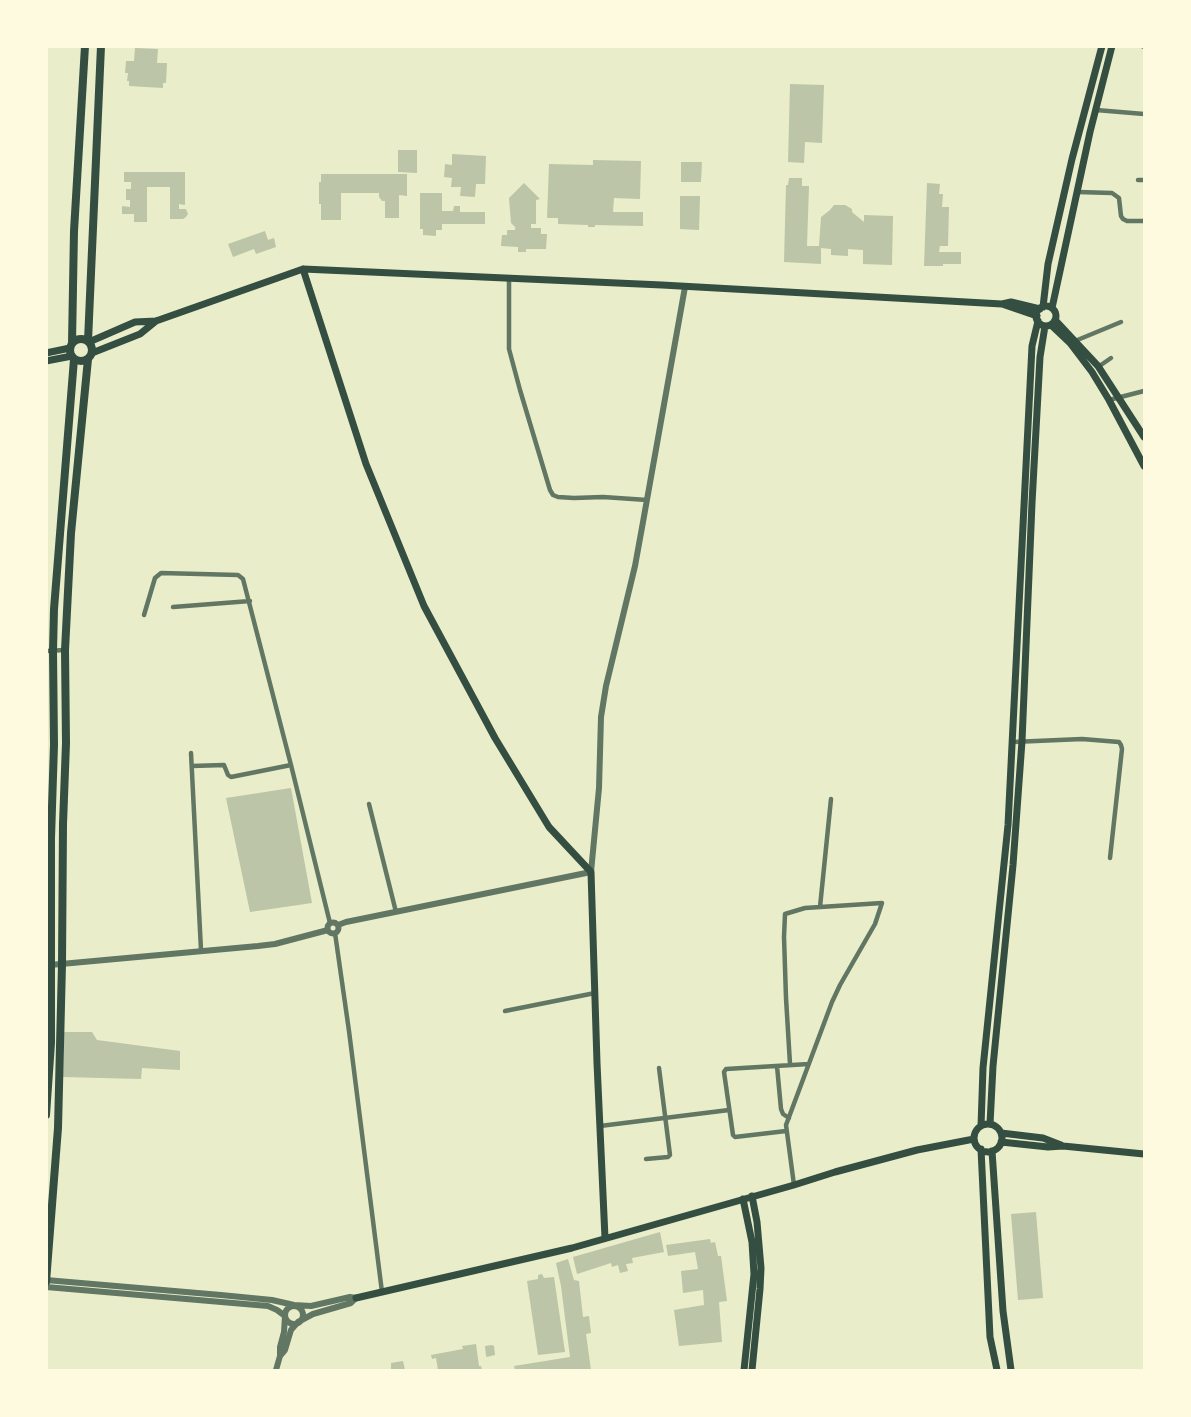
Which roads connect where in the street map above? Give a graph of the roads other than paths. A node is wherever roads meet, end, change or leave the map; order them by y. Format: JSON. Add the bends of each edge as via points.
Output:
{"nodes":[{"id":1,"x":85,"y":46,"type":"edge"},
{"id":2,"x":101,"y":46,"type":"edge"},
{"id":3,"x":1102,"y":46,"type":"edge"},
{"id":4,"x":1112,"y":46,"type":"edge"},
{"id":5,"x":1096,"y":110,"type":"junction"},
{"id":6,"x":1144,"y":114,"type":"edge"},
{"id":7,"x":1138,"y":180,"type":"dead end"},
{"id":8,"x":1144,"y":180,"type":"edge"},
{"id":9,"x":1078,"y":192,"type":"junction"},
{"id":10,"x":1144,"y":221,"type":"edge"},
{"id":11,"x":303,"y":269,"type":"junction"},
{"id":12,"x":509,"y":278,"type":"junction"},
{"id":13,"x":685,"y":286,"type":"junction"},
{"id":14,"x":1052,"y":308,"type":"junction"},
{"id":15,"x":1039,"y":313,"type":"junction"},
{"id":16,"x":156,"y":321,"type":"junction"},
{"id":17,"x":1121,"y":322,"type":"dead end"},
{"id":18,"x":1051,"y":324,"type":"junction"},
{"id":19,"x":89,"y":341,"type":"junction"},
{"id":20,"x":1073,"y":342,"type":"junction"},
{"id":21,"x":72,"y":351,"type":"junction"},
{"id":22,"x":46,"y":353,"type":"edge"},
{"id":23,"x":90,"y":356,"type":"junction"},
{"id":24,"x":1111,"y":358,"type":"dead end"},
{"id":25,"x":46,"y":361,"type":"edge"},
{"id":26,"x":1098,"y":366,"type":"junction"},
{"id":27,"x":1092,"y":372,"type":"junction"},
{"id":28,"x":1144,"y":391,"type":"edge"},
{"id":29,"x":1119,"y":398,"type":"junction"},
{"id":30,"x":1109,"y":400,"type":"junction"},
{"id":31,"x":1144,"y":437,"type":"edge"},
{"id":32,"x":1144,"y":466,"type":"edge"},
{"id":33,"x":647,"y":500,"type":"junction"},
{"id":34,"x":250,"y":602,"type":"junction"},
{"id":35,"x":173,"y":607,"type":"dead end"},
{"id":36,"x":50,"y":609,"type":"edge"},
{"id":37,"x":144,"y":615,"type":"dead end"},
{"id":38,"x":65,"y":650,"type":"junction"},
{"id":39,"x":50,"y":651,"type":"edge"},
{"id":40,"x":1018,"y":741,"type":"junction"},
{"id":41,"x":191,"y":753,"type":"dead end"},
{"id":42,"x":291,"y":765,"type":"junction"},
{"id":43,"x":192,"y":766,"type":"junction"},
{"id":44,"x":831,"y":799,"type":"dead end"},
{"id":45,"x":369,"y":804,"type":"dead end"},
{"id":46,"x":49,"y":838,"type":"edge"},
{"id":47,"x":1110,"y":858,"type":"dead end"},
{"id":48,"x":591,"y":872,"type":"junction"},
{"id":49,"x":820,"y":908,"type":"junction"},
{"id":50,"x":396,"y":912,"type":"junction"},
{"id":51,"x":331,"y":929,"type":"junction"},
{"id":52,"x":201,"y":950,"type":"junction"},
{"id":53,"x":62,"y":964,"type":"junction"},
{"id":54,"x":50,"y":965,"type":"junction"},
{"id":55,"x":595,"y":993,"type":"junction"},
{"id":56,"x":505,"y":1011,"type":"dead end"},
{"id":57,"x":52,"y":1043,"type":"edge"},
{"id":58,"x":790,"y":1064,"type":"junction"},
{"id":59,"x":809,"y":1064,"type":"junction"},
{"id":60,"x":777,"y":1066,"type":"junction"},
{"id":61,"x":659,"y":1068,"type":"dead end"},
{"id":62,"x":729,"y":1110,"type":"junction"},
{"id":63,"x":47,"y":1113,"type":"edge"},
{"id":64,"x":58,"y":1113,"type":"junction"},
{"id":65,"x":665,"y":1118,"type":"junction"},
{"id":66,"x":789,"y":1118,"type":"junction"},
{"id":67,"x":990,"y":1124,"type":"junction"},
{"id":68,"x":981,"y":1125,"type":"junction"},
{"id":69,"x":600,"y":1126,"type":"junction"},
{"id":70,"x":786,"y":1131,"type":"junction"},
{"id":71,"x":1001,"y":1133,"type":"junction"},
{"id":72,"x":974,"y":1139,"type":"junction"},
{"id":73,"x":1001,"y":1142,"type":"junction"},
{"id":74,"x":1063,"y":1146,"type":"junction"},
{"id":75,"x":981,"y":1149,"type":"junction"},
{"id":76,"x":992,"y":1151,"type":"junction"},
{"id":77,"x":1144,"y":1154,"type":"edge"},
{"id":78,"x":646,"y":1159,"type":"dead end"},
{"id":79,"x":794,"y":1185,"type":"junction"},
{"id":80,"x":752,"y":1196,"type":"junction"},
{"id":81,"x":743,"y":1199,"type":"junction"},
{"id":82,"x":605,"y":1238,"type":"junction"},
{"id":83,"x":47,"y":1281,"type":"edge"},
{"id":84,"x":46,"y":1287,"type":"edge"},
{"id":85,"x":382,"y":1292,"type":"junction"},
{"id":86,"x":356,"y":1298,"type":"junction"},
{"id":87,"x":294,"y":1305,"type":"junction"},
{"id":88,"x":285,"y":1316,"type":"junction"},
{"id":89,"x":298,"y":1322,"type":"junction"},
{"id":90,"x":280,"y":1356,"type":"junction"},
{"id":91,"x":276,"y":1371,"type":"edge"},
{"id":92,"x":744,"y":1371,"type":"edge"},
{"id":93,"x":752,"y":1371,"type":"edge"},
{"id":94,"x":997,"y":1371,"type":"edge"},
{"id":95,"x":1011,"y":1371,"type":"edge"}],
"edges":[{"from":1,"to":21,"type":"main road","via":[[74,231]]},
{"from":2,"to":19,"type":"main road"},
{"from":3,"to":15,"type":"main road","via":[[1066,182]]},
{"from":4,"to":5,"type":"main road"},
{"from":5,"to":6,"type":"street"},
{"from":5,"to":9,"type":"main road"},
{"from":7,"to":8,"type":"street"},
{"from":9,"to":10,"type":"street","via":[[1112,193],[1119,198],[1124,219]]},
{"from":9,"to":14,"type":"main road"},
{"from":11,"to":12,"type":"main road"},
{"from":11,"to":16,"type":"main road"},
{"from":11,"to":48,"type":"main road","via":[[366,464],[424,606],[495,738],[549,827]]},
{"from":12,"to":13,"type":"main road"},
{"from":12,"to":33,"type":"street","via":[[509,349],[553,495]]},
{"from":13,"to":15,"type":"main road","via":[[1002,304]]},
{"from":13,"to":33,"type":"street"},
{"from":14,"to":15,"type":"main road"},
{"from":14,"to":18,"type":"main road","via":[[1056,314]]},
{"from":15,"to":18,"type":"main road"},
{"from":15,"to":40,"type":"main road","via":[[1032,346],[1018,608]]},
{"from":16,"to":19,"type":"main road","via":[[135,322]]},
{"from":16,"to":23,"type":"main road","via":[[140,334]]},
{"from":17,"to":20,"type":"street"},
{"from":18,"to":20,"type":"main road"},
{"from":18,"to":40,"type":"main road","via":[[1040,357]]},
{"from":19,"to":21,"type":"main road","via":[[78,339]]},
{"from":19,"to":23,"type":"main road"},
{"from":20,"to":26,"type":"main road"},
{"from":20,"to":27,"type":"main road"},
{"from":21,"to":22,"type":"main road"},
{"from":21,"to":23,"type":"main road","via":[[81,361]]},
{"from":21,"to":25,"type":"main road"},
{"from":21,"to":36,"type":"main road"},
{"from":23,"to":38,"type":"main road","via":[[71,533]]},
{"from":24,"to":26,"type":"street"},
{"from":26,"to":27,"type":"street"},
{"from":26,"to":29,"type":"main road"},
{"from":27,"to":30,"type":"main road"},
{"from":28,"to":29,"type":"street"},
{"from":29,"to":30,"type":"street"},
{"from":29,"to":31,"type":"main road"},
{"from":30,"to":32,"type":"main road"},
{"from":33,"to":48,"type":"street","via":[[601,717]]},
{"from":34,"to":35,"type":"street"},
{"from":34,"to":37,"type":"street","via":[[238,575],[164,572],[155,578]]},
{"from":34,"to":42,"type":"street"},
{"from":36,"to":39,"type":"main road"},
{"from":38,"to":39,"type":"street"},
{"from":38,"to":53,"type":"main road"},
{"from":39,"to":46,"type":"main road","via":[[54,745]]},
{"from":40,"to":47,"type":"street","via":[[1119,742],[1122,749]]},
{"from":40,"to":67,"type":"main road","via":[[1013,865]]},
{"from":40,"to":68,"type":"main road","via":[[983,1068]]},
{"from":41,"to":43,"type":"street"},
{"from":42,"to":43,"type":"street","via":[[231,777],[224,765]]},
{"from":42,"to":51,"type":"street"},
{"from":43,"to":52,"type":"street"},
{"from":44,"to":49,"type":"street"},
{"from":45,"to":50,"type":"street"},
{"from":46,"to":54,"type":"main road"},
{"from":48,"to":50,"type":"street"},
{"from":48,"to":55,"type":"main road"},
{"from":49,"to":58,"type":"street","via":[[784,915]]},
{"from":49,"to":59,"type":"street","via":[[882,903],[875,924],[832,1002]]},
{"from":50,"to":51,"type":"street"},
{"from":51,"to":52,"type":"street","via":[[275,944]]},
{"from":51,"to":85,"type":"street","via":[[349,1031]]},
{"from":52,"to":53,"type":"street"},
{"from":53,"to":54,"type":"street"},
{"from":53,"to":57,"type":"main road"},
{"from":54,"to":57,"type":"main road"},
{"from":55,"to":56,"type":"street"},
{"from":55,"to":69,"type":"main road"},
{"from":57,"to":63,"type":"main road"},
{"from":57,"to":64,"type":"main road"},
{"from":58,"to":59,"type":"street"},
{"from":58,"to":60,"type":"street"},
{"from":59,"to":66,"type":"street"},
{"from":60,"to":62,"type":"street","via":[[724,1070]]},
{"from":60,"to":66,"type":"street","via":[[781,1109]]},
{"from":61,"to":65,"type":"street"},
{"from":62,"to":65,"type":"street"},
{"from":62,"to":70,"type":"street","via":[[731,1133],[735,1137]]},
{"from":63,"to":64,"type":"street"},
{"from":64,"to":83,"type":"main road"},
{"from":65,"to":69,"type":"street"},
{"from":65,"to":78,"type":"street","via":[[670,1155]]},
{"from":66,"to":70,"type":"street"},
{"from":67,"to":68,"type":"main road"},
{"from":67,"to":71,"type":"main road"},
{"from":68,"to":72,"type":"main road"},
{"from":69,"to":82,"type":"main road"},
{"from":70,"to":79,"type":"street"},
{"from":71,"to":73,"type":"main road"},
{"from":71,"to":74,"type":"main road","via":[[1043,1138]]},
{"from":72,"to":75,"type":"main road"},
{"from":72,"to":79,"type":"main road","via":[[917,1150]]},
{"from":73,"to":74,"type":"main road"},
{"from":73,"to":76,"type":"main road"},
{"from":74,"to":77,"type":"main road"},
{"from":75,"to":76,"type":"main road"},
{"from":75,"to":94,"type":"main road","via":[[990,1337]]},
{"from":76,"to":95,"type":"main road"},
{"from":79,"to":80,"type":"main road"},
{"from":80,"to":81,"type":"main road"},
{"from":80,"to":93,"type":"main road","via":[[761,1268]]},
{"from":81,"to":82,"type":"main road"},
{"from":81,"to":92,"type":"main road","via":[[754,1274]]},
{"from":82,"to":85,"type":"main road"},
{"from":83,"to":87,"type":"street"},
{"from":84,"to":88,"type":"street","via":[[268,1306]]},
{"from":85,"to":86,"type":"main road"},
{"from":86,"to":87,"type":"street"},
{"from":86,"to":89,"type":"street"},
{"from":87,"to":88,"type":"street","via":[[286,1310]]},
{"from":87,"to":89,"type":"street","via":[[303,1312]]},
{"from":88,"to":89,"type":"street","via":[[290,1323]]},
{"from":88,"to":90,"type":"street"},
{"from":89,"to":90,"type":"street"},
{"from":90,"to":91,"type":"street"}]}
